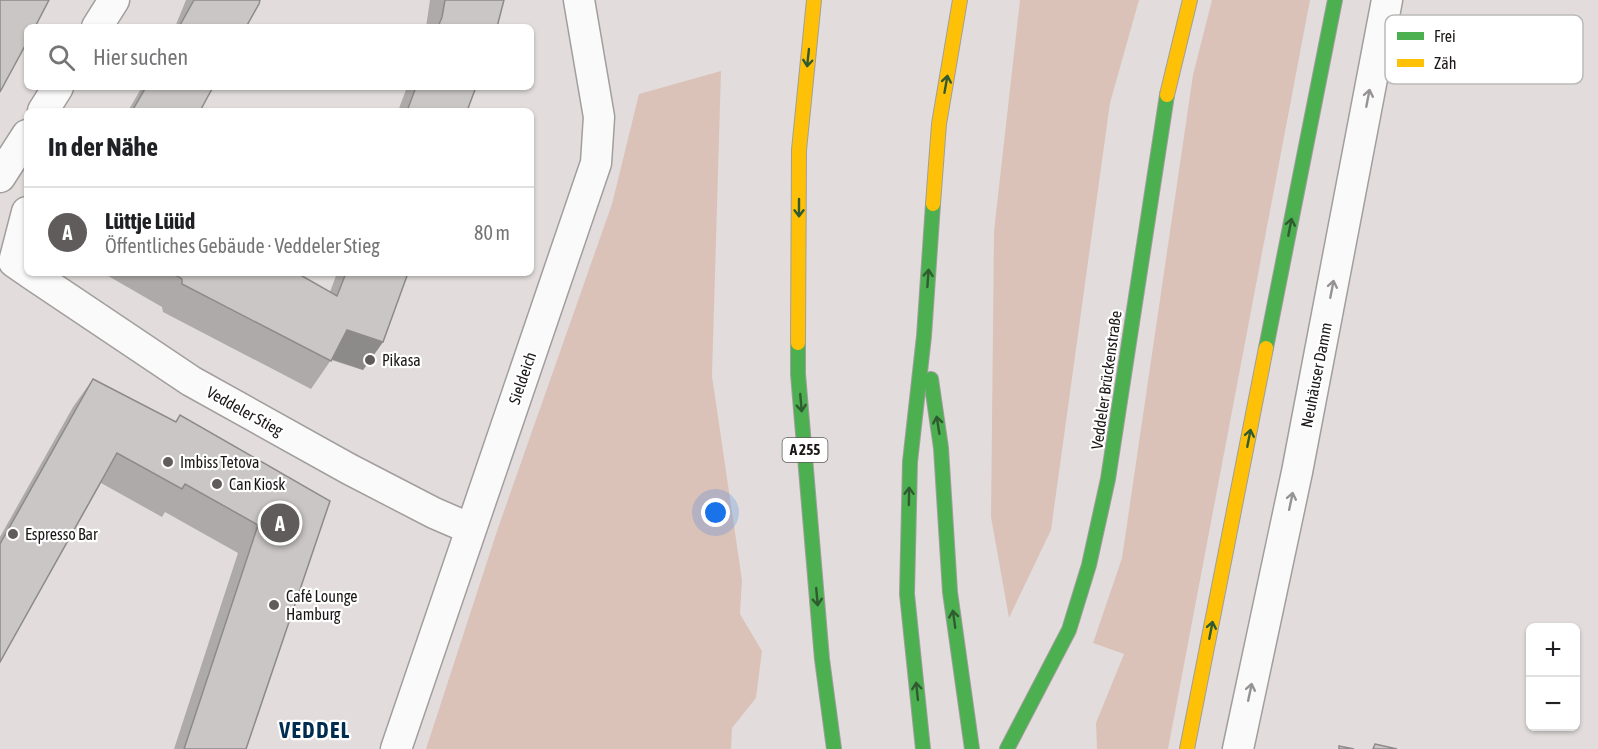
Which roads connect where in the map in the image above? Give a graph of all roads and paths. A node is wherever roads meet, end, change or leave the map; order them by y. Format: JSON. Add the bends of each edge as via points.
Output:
{"nodes":[{"id":1,"x":114,"y":0,"type":"edge"},
{"id":2,"x":579,"y":0,"type":"edge"},
{"id":3,"x":814,"y":0,"type":"edge"},
{"id":4,"x":960,"y":0,"type":"edge"},
{"id":5,"x":1190,"y":0,"type":"edge"},
{"id":6,"x":1335,"y":0,"type":"edge"},
{"id":7,"x":1387,"y":0,"type":"edge"},
{"id":8,"x":99,"y":24,"type":"edge"},
{"id":9,"x":56,"y":90,"type":"edge"},
{"id":10,"x":45,"y":108,"type":"edge"},
{"id":11,"x":24,"y":140,"type":"edge"},
{"id":12,"x":0,"y":177,"type":"edge"},
{"id":13,"x":0,"y":186,"type":"edge"},
{"id":14,"x":24,"y":198,"type":"edge"},
{"id":15,"x":24,"y":224,"type":"edge"},
{"id":16,"x":24,"y":269,"type":"edge"},
{"id":17,"x":35,"y":276,"type":"edge"},
{"id":18,"x":924,"y":336,"type":"junction"},
{"id":19,"x":471,"y":529,"type":"junction"},
{"id":20,"x":396,"y":749,"type":"edge"},
{"id":21,"x":834,"y":749,"type":"edge"},
{"id":22,"x":923,"y":749,"type":"edge"},
{"id":23,"x":972,"y":749,"type":"edge"},
{"id":24,"x":1007,"y":749,"type":"edge"},
{"id":25,"x":1187,"y":749,"type":"edge"},
{"id":26,"x":1238,"y":749,"type":"edge"}],
"edges":[{"from":1,"to":8,"type":"street"},
{"from":2,"to":19,"type":"street","name":"Sieldeich","via":[[598,117],[596,163]]},
{"from":3,"to":21,"type":"main road","number":"A 255","one_way":true,"via":[[799,150],[798,375],[822,659]]},
{"from":18,"to":4,"type":"main road","one_way":true,"via":[[939,124]]},
{"from":5,"to":24,"type":"main road","name":"Veddeler Brückenstraße","via":[[1169,85],[1108,479],[1089,565],[1069,630]]},
{"from":25,"to":6,"type":"main road","one_way":true},
{"from":26,"to":7,"type":"street","name":"Neuhäuser Damm","one_way":true,"via":[[1297,472]]},
{"from":9,"to":10,"type":"street"},
{"from":11,"to":12,"type":"street"},
{"from":13,"to":14,"type":"street"},
{"from":15,"to":16,"type":"street","name":"Veddeler Stieg","via":[[14,262]]},
{"from":17,"to":19,"type":"street","name":"Veddeler Stieg","via":[[191,381],[349,469]]},
{"from":22,"to":18,"type":"main road","one_way":true,"via":[[907,594],[910,462]]},
{"from":23,"to":18,"type":"main road","one_way":true,"via":[[950,592],[941,448]]},
{"from":19,"to":20,"type":"street","name":"Sieldeich"}]}
